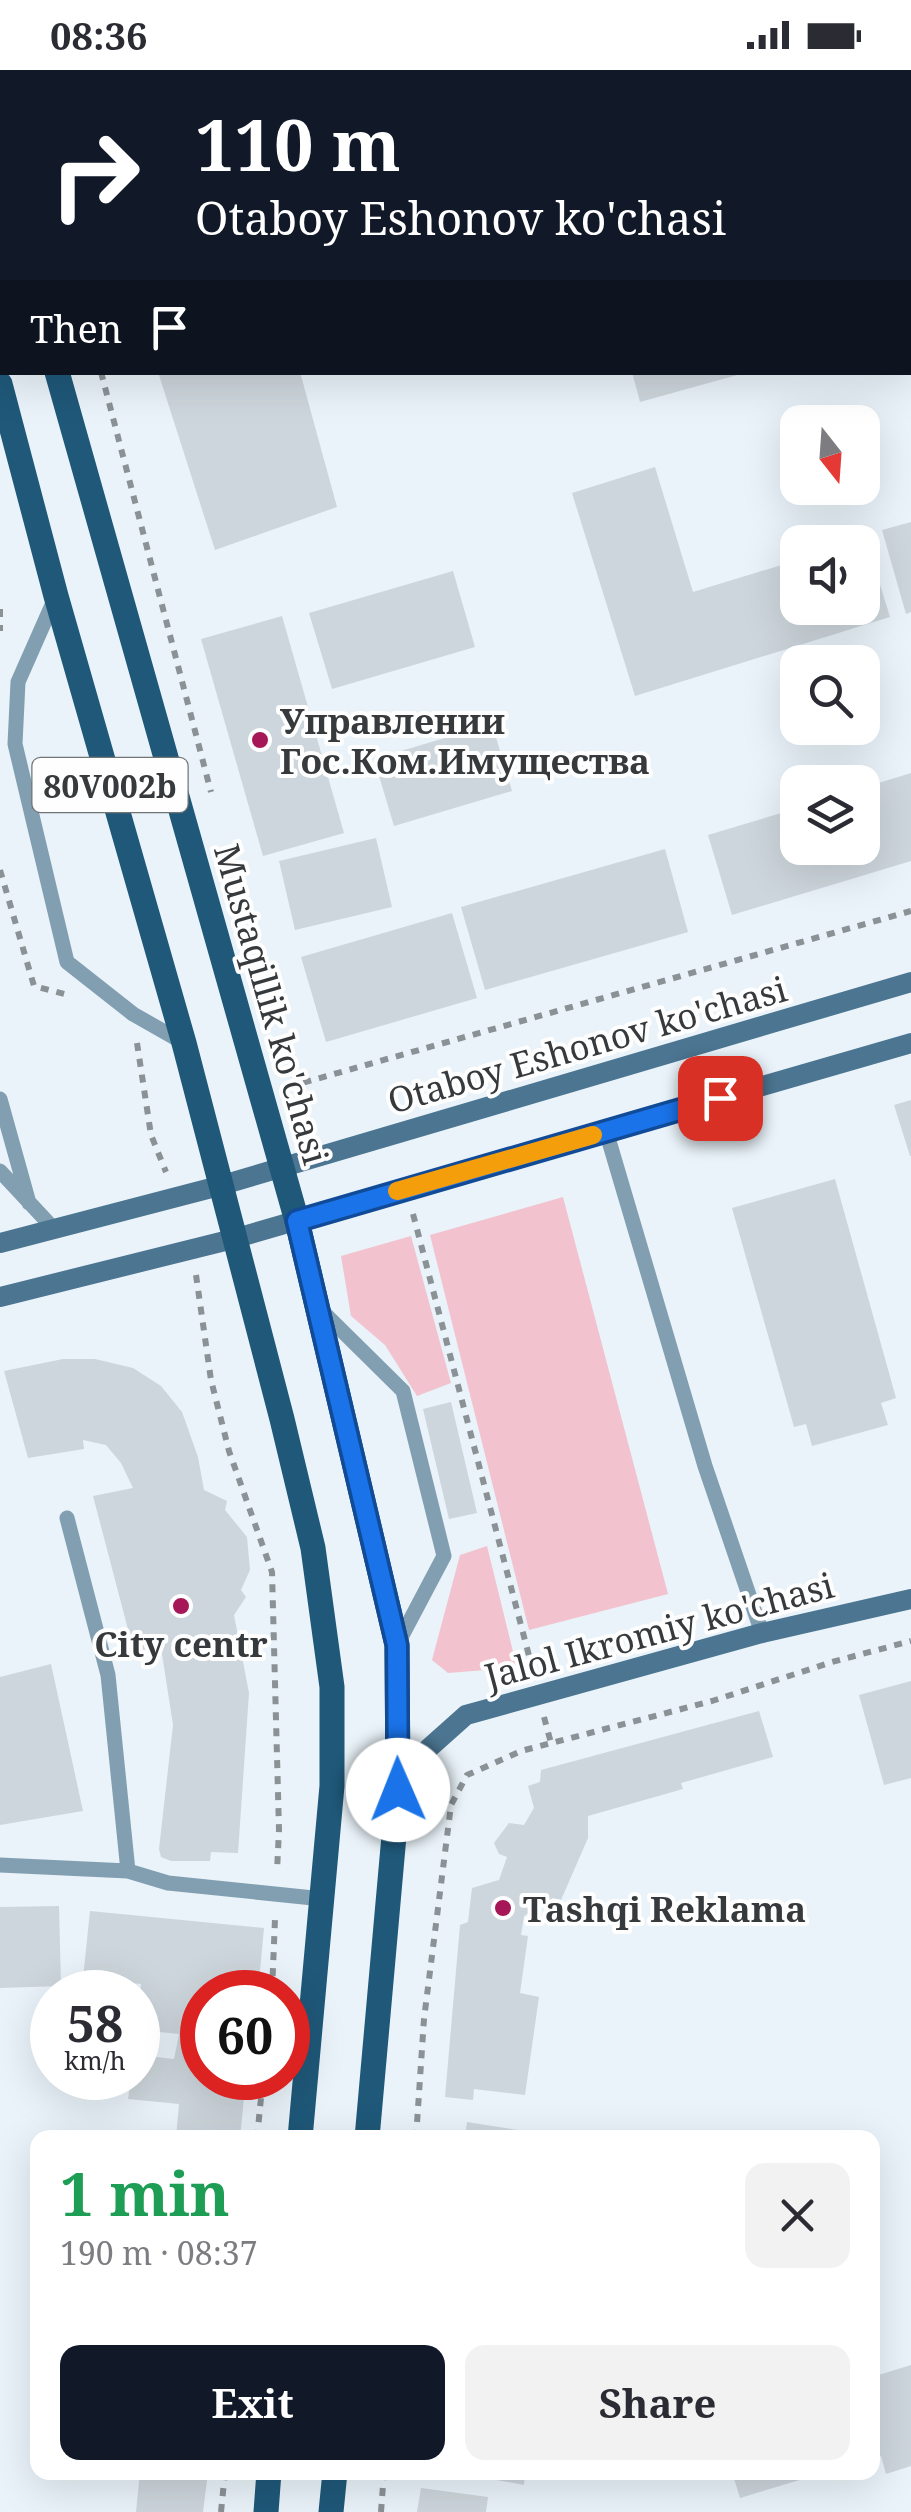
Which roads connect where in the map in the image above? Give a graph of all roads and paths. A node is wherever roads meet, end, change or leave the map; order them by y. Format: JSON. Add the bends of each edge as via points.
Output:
{"nodes":[{"id":1,"x":58,"y":375,"type":"edge"},
{"id":2,"x":102,"y":375,"type":"edge"},
{"id":3,"x":0,"y":384,"type":"edge"},
{"id":4,"x":56,"y":596,"type":"junction"},
{"id":5,"x":0,"y":609,"type":"edge"},
{"id":6,"x":0,"y":631,"type":"edge"},
{"id":7,"x":216,"y":810,"type":"dead end"},
{"id":8,"x":0,"y":870,"type":"edge"},
{"id":9,"x":911,"y":911,"type":"edge"},
{"id":10,"x":911,"y":982,"type":"edge"},
{"id":11,"x":84,"y":1000,"type":"dead end"},
{"id":12,"x":133,"y":1014,"type":"junction"},
{"id":13,"x":911,"y":1043,"type":"edge"},
{"id":14,"x":184,"y":1044,"type":"junction"},
{"id":15,"x":281,"y":1069,"type":"dead end"},
{"id":16,"x":0,"y":1099,"type":"edge"},
{"id":17,"x":606,"y":1131,"type":"junction"},
{"id":18,"x":282,"y":1168,"type":"junction"},
{"id":19,"x":0,"y":1172,"type":"edge"},
{"id":20,"x":219,"y":1186,"type":"junction"},
{"id":21,"x":406,"y":1188,"type":"junction"},
{"id":22,"x":176,"y":1198,"type":"junction"},
{"id":23,"x":29,"y":1203,"type":"junction"},
{"id":24,"x":297,"y":1221,"type":"junction"},
{"id":25,"x":54,"y":1230,"type":"junction"},
{"id":26,"x":234,"y":1240,"type":"junction"},
{"id":27,"x":0,"y":1242,"type":"edge"},
{"id":28,"x":190,"y":1251,"type":"junction"},
{"id":29,"x":0,"y":1297,"type":"edge"},
{"id":30,"x":319,"y":1308,"type":"junction"},
{"id":31,"x":66,"y":1518,"type":"dead end"},
{"id":32,"x":911,"y":1600,"type":"edge"},
{"id":33,"x":762,"y":1632,"type":"junction"},
{"id":34,"x":911,"y":1642,"type":"edge"},
{"id":35,"x":397,"y":1645,"type":"junction"},
{"id":36,"x":539,"y":1694,"type":"junction"},
{"id":37,"x":550,"y":1743,"type":"junction"},
{"id":38,"x":398,"y":1790,"type":"junction"},
{"id":39,"x":0,"y":1865,"type":"edge"},
{"id":40,"x":128,"y":1871,"type":"junction"},
{"id":41,"x":277,"y":1884,"type":"dead end"},
{"id":42,"x":322,"y":1899,"type":"junction"},
{"id":43,"x":276,"y":1902,"type":"dead end"},
{"id":44,"x":273,"y":1970,"type":"edge"},
{"id":45,"x":261,"y":2100,"type":"edge"},
{"id":46,"x":258,"y":2130,"type":"edge"},
{"id":47,"x":301,"y":2130,"type":"edge"},
{"id":48,"x":367,"y":2130,"type":"edge"},
{"id":49,"x":417,"y":2130,"type":"edge"},
{"id":50,"x":224,"y":2480,"type":"edge"},
{"id":51,"x":268,"y":2480,"type":"edge"},
{"id":52,"x":334,"y":2480,"type":"edge"},
{"id":53,"x":383,"y":2480,"type":"edge"},
{"id":54,"x":221,"y":2512,"type":"edge"},
{"id":55,"x":266,"y":2512,"type":"edge"},
{"id":56,"x":331,"y":2512,"type":"edge"},
{"id":57,"x":381,"y":2512,"type":"edge"}],
"edges":[{"from":1,"to":18,"type":"main road","name":"Mustaqillik ko'chasi","number":"80V002b"},
{"from":2,"to":7,"type":"path"},
{"from":3,"to":4,"type":"main road","number":"80V002b"},
{"from":4,"to":12,"type":"lane","via":[[18,682],[15,744],[68,962]]},
{"from":4,"to":14,"type":"main road","number":"80V002b"},
{"from":5,"to":6,"type":"path"},
{"from":8,"to":11,"type":"path","via":[[34,986]]},
{"from":9,"to":15,"type":"path","via":[[286,1087]]},
{"from":10,"to":18,"type":"street","name":"Otaboy Eshonov ko'chasi"},
{"from":12,"to":14,"type":"lane"},
{"from":12,"to":22,"type":"path","via":[[151,1135]]},
{"from":13,"to":17,"type":"street"},
{"from":14,"to":20,"type":"main road","number":"80V002b"},
{"from":16,"to":23,"type":"lane"},
{"from":17,"to":21,"type":"street"},
{"from":17,"to":33,"type":"lane","via":[[705,1466]]},
{"from":18,"to":20,"type":"street","name":"Otaboy Eshonov ko'chasi"},
{"from":18,"to":24,"type":"main road","name":"Mustaqillik ko'chasi"},
{"from":19,"to":23,"type":"lane"},
{"from":20,"to":22,"type":"street","name":"Otaboy Eshonov ko'chasi"},
{"from":20,"to":26,"type":"main road"},
{"from":21,"to":24,"type":"street"},
{"from":21,"to":36,"type":"path"},
{"from":22,"to":25,"type":"street","name":"Otaboy Eshonov ko'chasi"},
{"from":23,"to":25,"type":"lane"},
{"from":24,"to":26,"type":"street"},
{"from":24,"to":30,"type":"main road","name":"Mustaqillik ko'chasi"},
{"from":25,"to":27,"type":"street","name":"Otaboy Eshonov ko'chasi"},
{"from":26,"to":28,"type":"street"},
{"from":26,"to":42,"type":"main road","via":[[320,1593],[332,1687]]},
{"from":28,"to":29,"type":"street"},
{"from":28,"to":41,"type":"path","via":[[224,1433],[272,1572]]},
{"from":30,"to":35,"type":"main road","name":"Mustaqillik ko'chasi"},
{"from":30,"to":35,"type":"lane","via":[[403,1391],[444,1556]]},
{"from":31,"to":40,"type":"lane","via":[[108,1676]]},
{"from":32,"to":33,"type":"street","name":"Jalol Ikromiy ko'chasi"},
{"from":33,"to":36,"type":"street","name":"Jalol Ikromiy ko'chasi"},
{"from":34,"to":37,"type":"path"},
{"from":35,"to":38,"type":"main road","name":"Mustaqillik ko'chasi"},
{"from":36,"to":37,"type":"path"},
{"from":36,"to":38,"type":"street","name":"Jalol Ikromiy ko'chasi","via":[[466,1715],[429,1748]]},
{"from":37,"to":49,"type":"path","via":[[467,1774],[451,1805]]},
{"from":38,"to":48,"type":"main road","name":"Mustaqillik ko'chasi"},
{"from":39,"to":40,"type":"lane"},
{"from":40,"to":42,"type":"lane","via":[[168,1882]]},
{"from":42,"to":47,"type":"main road"},
{"from":43,"to":44,"type":"path"},
{"from":45,"to":46,"type":"path"},
{"from":50,"to":54,"type":"path"},
{"from":51,"to":55,"type":"main road"},
{"from":52,"to":56,"type":"main road"},
{"from":53,"to":57,"type":"path"}]}
